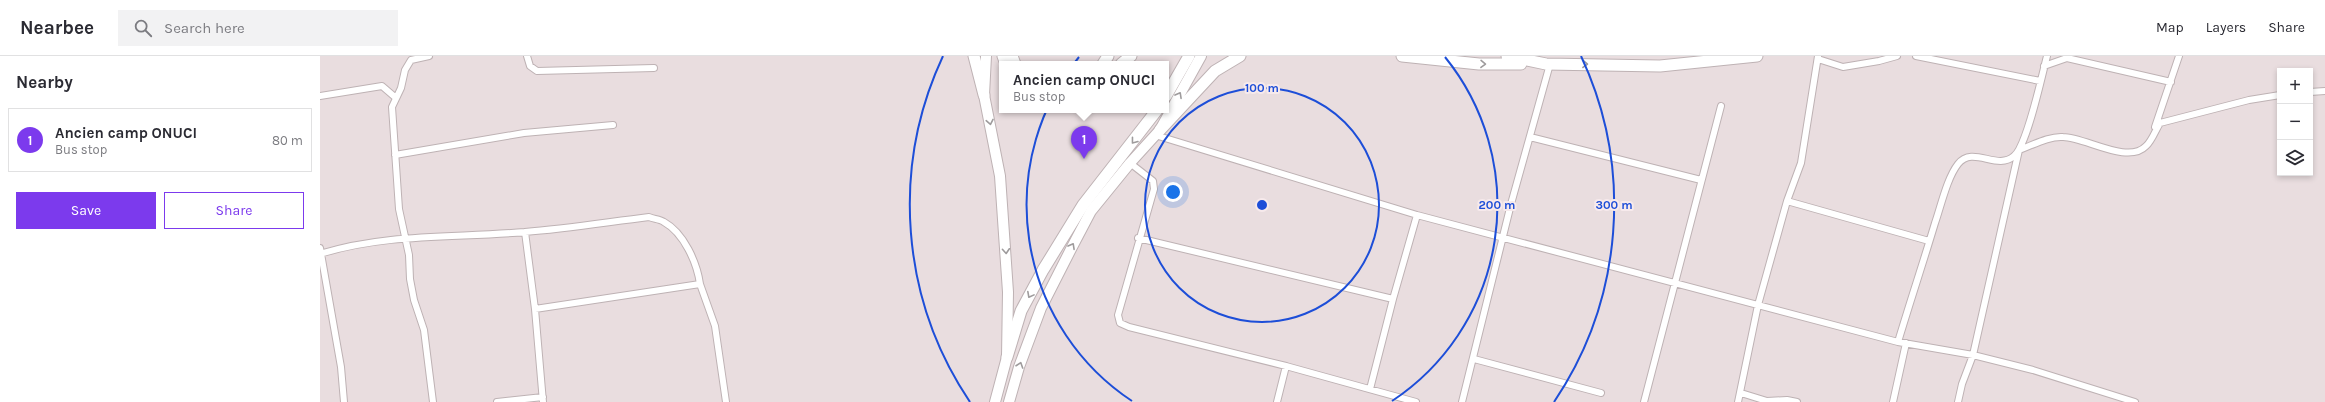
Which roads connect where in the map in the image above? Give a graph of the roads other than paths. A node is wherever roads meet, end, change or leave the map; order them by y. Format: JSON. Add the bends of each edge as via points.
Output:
{"nodes":[{"id":1,"x":429,"y":56,"type":"edge"},
{"id":2,"x":527,"y":56,"type":"edge"},
{"id":3,"x":974,"y":56,"type":"edge"},
{"id":4,"x":986,"y":56,"type":"edge"},
{"id":5,"x":1189,"y":56,"type":"edge"},
{"id":6,"x":1201,"y":56,"type":"edge"},
{"id":7,"x":1240,"y":56,"type":"edge"},
{"id":8,"x":1402,"y":56,"type":"edge"},
{"id":9,"x":1506,"y":56,"type":"edge"},
{"id":10,"x":1757,"y":56,"type":"edge"},
{"id":11,"x":1897,"y":56,"type":"edge"},
{"id":12,"x":1916,"y":56,"type":"edge"},
{"id":13,"x":2046,"y":56,"type":"edge"},
{"id":14,"x":2178,"y":56,"type":"edge"},
{"id":15,"x":1818,"y":58,"type":"edge"},
{"id":16,"x":1548,"y":64,"type":"junction"},
{"id":17,"x":2044,"y":66,"type":"junction"},
{"id":18,"x":654,"y":68,"type":"dead end"},
{"id":19,"x":2040,"y":81,"type":"junction"},
{"id":20,"x":2171,"y":82,"type":"junction"},
{"id":21,"x":1169,"y":91,"type":"edge"},
{"id":22,"x":2325,"y":91,"type":"edge"},
{"id":23,"x":2313,"y":92,"type":"edge"},
{"id":24,"x":2277,"y":95,"type":"edge"},
{"id":25,"x":320,"y":96,"type":"edge"},
{"id":26,"x":984,"y":96,"type":"junction"},
{"id":27,"x":396,"y":98,"type":"junction"},
{"id":28,"x":1721,"y":106,"type":"dead end"},
{"id":29,"x":1169,"y":112,"type":"edge"},
{"id":30,"x":1155,"y":113,"type":"edge"},
{"id":31,"x":1168,"y":113,"type":"edge"},
{"id":32,"x":613,"y":124,"type":"dead end"},
{"id":33,"x":1157,"y":133,"type":"junction"},
{"id":34,"x":2152,"y":136,"type":"junction"},
{"id":35,"x":1530,"y":137,"type":"junction"},
{"id":36,"x":2019,"y":150,"type":"junction"},
{"id":37,"x":395,"y":154,"type":"junction"},
{"id":38,"x":1130,"y":163,"type":"junction"},
{"id":39,"x":1701,"y":180,"type":"junction"},
{"id":40,"x":1788,"y":202,"type":"junction"},
{"id":41,"x":1417,"y":215,"type":"junction"},
{"id":42,"x":525,"y":232,"type":"junction"},
{"id":43,"x":405,"y":238,"type":"junction"},
{"id":44,"x":1138,"y":238,"type":"junction"},
{"id":45,"x":1502,"y":238,"type":"junction"},
{"id":46,"x":1930,"y":241,"type":"junction"},
{"id":47,"x":320,"y":248,"type":"edge"},
{"id":48,"x":320,"y":254,"type":"edge"},
{"id":49,"x":700,"y":284,"type":"junction"},
{"id":50,"x":1674,"y":284,"type":"junction"},
{"id":51,"x":1393,"y":298,"type":"junction"},
{"id":52,"x":1758,"y":305,"type":"junction"},
{"id":53,"x":535,"y":309,"type":"junction"},
{"id":54,"x":1898,"y":342,"type":"junction"},
{"id":55,"x":1906,"y":343,"type":"junction"},
{"id":56,"x":1973,"y":355,"type":"junction"},
{"id":57,"x":1007,"y":357,"type":"junction"},
{"id":58,"x":1474,"y":359,"type":"junction"},
{"id":59,"x":1286,"y":366,"type":"junction"},
{"id":60,"x":1370,"y":389,"type":"junction"},
{"id":61,"x":1601,"y":393,"type":"dead end"},
{"id":62,"x":1741,"y":393,"type":"junction"},
{"id":63,"x":543,"y":400,"type":"edge"},
{"id":64,"x":344,"y":402,"type":"edge"},
{"id":65,"x":433,"y":402,"type":"edge"},
{"id":66,"x":497,"y":402,"type":"edge"},
{"id":67,"x":726,"y":402,"type":"edge"},
{"id":68,"x":995,"y":402,"type":"edge"},
{"id":69,"x":1009,"y":402,"type":"edge"},
{"id":70,"x":1277,"y":402,"type":"edge"},
{"id":71,"x":1416,"y":402,"type":"edge"},
{"id":72,"x":1462,"y":402,"type":"edge"},
{"id":73,"x":1644,"y":402,"type":"edge"},
{"id":74,"x":1738,"y":402,"type":"edge"},
{"id":75,"x":1797,"y":402,"type":"edge"},
{"id":76,"x":1893,"y":402,"type":"edge"},
{"id":77,"x":1958,"y":402,"type":"edge"},
{"id":78,"x":2135,"y":402,"type":"edge"}],
"edges":[{"from":1,"to":27,"type":"street","via":[[411,60]]},
{"from":2,"to":18,"type":"street","via":[[530,66],[538,71]]},
{"from":3,"to":26,"type":"highway"},
{"from":4,"to":26,"type":"main road"},
{"from":5,"to":21,"type":"highway"},
{"from":29,"to":6,"type":"main road","one_way":true},
{"from":7,"to":33,"type":"highway","via":[[1214,71]]},
{"from":8,"to":16,"type":"highway","one_way":true,"via":[[1479,64]]},
{"from":9,"to":16,"type":"highway"},
{"from":16,"to":10,"type":"highway","one_way":true,"via":[[1660,66]]},
{"from":11,"to":15,"type":"street","via":[[1843,67]]},
{"from":12,"to":19,"type":"street"},
{"from":13,"to":17,"type":"street"},
{"from":14,"to":20,"type":"street"},
{"from":15,"to":40,"type":"street","via":[[1801,163]]},
{"from":16,"to":35,"type":"street"},
{"from":17,"to":19,"type":"street"},
{"from":17,"to":20,"type":"street","via":[[2067,58]]},
{"from":19,"to":36,"type":"street"},
{"from":20,"to":34,"type":"street"},
{"from":22,"to":23,"type":"street"},
{"from":24,"to":34,"type":"street","via":[[2249,100],[2160,123]]},
{"from":25,"to":27,"type":"street","via":[[382,86]]},
{"from":26,"to":57,"type":"main road","one_way":true,"via":[[1000,176],[1008,292]]},
{"from":27,"to":37,"type":"street","via":[[392,107]]},
{"from":28,"to":39,"type":"street"},
{"from":30,"to":57,"type":"highway","one_way":true,"via":[[1083,205],[1043,270],[1021,311]]},
{"from":33,"to":31,"type":"main road","one_way":true},
{"from":32,"to":37,"type":"street","via":[[524,133]]},
{"from":33,"to":38,"type":"main road"},
{"from":33,"to":41,"type":"street"},
{"from":34,"to":36,"type":"street","via":[[2146,146],[2134,153],[2062,136]]},
{"from":35,"to":39,"type":"street"},
{"from":35,"to":45,"type":"street"},
{"from":36,"to":46,"type":"street","via":[[2007,160],[1971,156],[1964,158],[1957,165],[1945,192]]},
{"from":36,"to":56,"type":"street"},
{"from":37,"to":43,"type":"street","via":[[399,209]]},
{"from":38,"to":44,"type":"street","via":[[1153,181],[1154,189]]},
{"from":69,"to":38,"type":"main road","one_way":true,"via":[[1041,308],[1067,255],[1091,211]]},
{"from":39,"to":50,"type":"street"},
{"from":40,"to":46,"type":"street"},
{"from":40,"to":52,"type":"street"},
{"from":41,"to":45,"type":"street"},
{"from":41,"to":51,"type":"street"},
{"from":42,"to":43,"type":"street"},
{"from":42,"to":49,"type":"street","via":[[649,217],[664,222],[687,244],[698,270]]},
{"from":42,"to":53,"type":"street"},
{"from":43,"to":48,"type":"street","via":[[339,248]]},
{"from":43,"to":65,"type":"street","via":[[414,300],[424,330]]},
{"from":44,"to":51,"type":"street"},
{"from":44,"to":59,"type":"street","via":[[1118,315],[1120,323]]},
{"from":45,"to":50,"type":"street"},
{"from":45,"to":58,"type":"street"},
{"from":46,"to":54,"type":"street"},
{"from":47,"to":48,"type":"street"},
{"from":48,"to":64,"type":"street","via":[[341,367]]},
{"from":49,"to":53,"type":"street"},
{"from":49,"to":67,"type":"street","via":[[715,326]]},
{"from":50,"to":52,"type":"street"},
{"from":50,"to":73,"type":"street"},
{"from":51,"to":60,"type":"street"},
{"from":52,"to":54,"type":"street"},
{"from":52,"to":62,"type":"street"},
{"from":53,"to":63,"type":"street"},
{"from":54,"to":55,"type":"street"},
{"from":55,"to":56,"type":"street"},
{"from":55,"to":76,"type":"street"},
{"from":56,"to":77,"type":"street"},
{"from":56,"to":78,"type":"street","via":[[2033,370]]},
{"from":57,"to":68,"type":"main road"},
{"from":58,"to":61,"type":"street"},
{"from":58,"to":72,"type":"street"},
{"from":59,"to":60,"type":"street"},
{"from":59,"to":70,"type":"street"},
{"from":60,"to":71,"type":"street"},
{"from":62,"to":74,"type":"street"},
{"from":62,"to":75,"type":"street","via":[[1767,401]]},
{"from":63,"to":66,"type":"street"}]}
